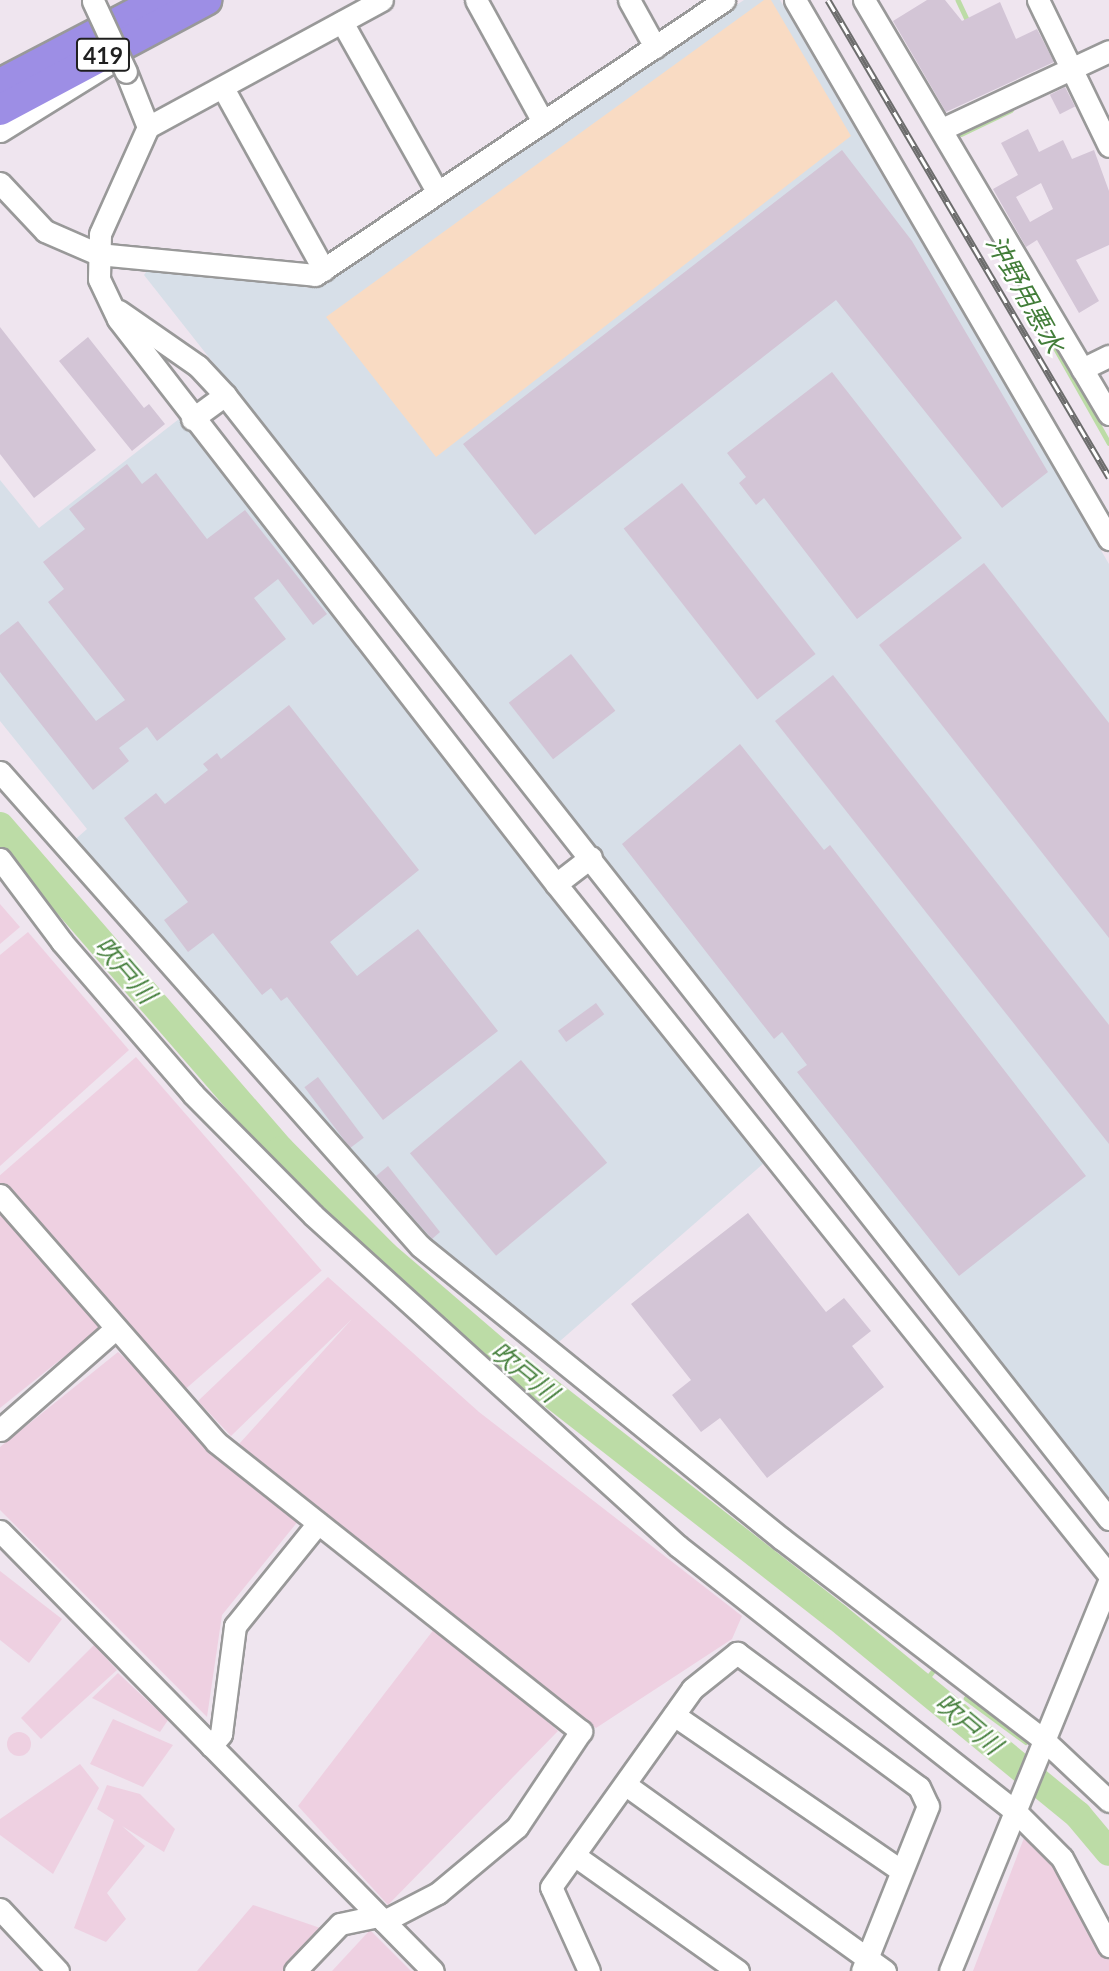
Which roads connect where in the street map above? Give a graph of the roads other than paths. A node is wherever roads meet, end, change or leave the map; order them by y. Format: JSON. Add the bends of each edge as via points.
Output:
{"nodes":[{"id":1,"x":93,"y":0,"type":"edge"},
{"id":2,"x":139,"y":0,"type":"edge"},
{"id":3,"x":206,"y":0,"type":"edge"},
{"id":4,"x":382,"y":0,"type":"edge"},
{"id":5,"x":476,"y":0,"type":"edge"},
{"id":6,"x":629,"y":0,"type":"edge"},
{"id":7,"x":724,"y":0,"type":"edge"},
{"id":8,"x":795,"y":0,"type":"edge"},
{"id":9,"x":864,"y":0,"type":"edge"},
{"id":10,"x":1038,"y":0,"type":"edge"},
{"id":11,"x":164,"y":11,"type":"edge"},
{"id":12,"x":342,"y":22,"type":"junction"},
{"id":13,"x":655,"y":47,"type":"junction"},
{"id":14,"x":1109,"y":51,"type":"edge"},
{"id":15,"x":1071,"y":68,"type":"junction"},
{"id":16,"x":0,"y":70,"type":"edge"},
{"id":17,"x":0,"y":84,"type":"edge"},
{"id":18,"x":223,"y":88,"type":"junction"},
{"id":19,"x":0,"y":110,"type":"edge"},
{"id":20,"x":542,"y":122,"type":"junction"},
{"id":21,"x":148,"y":127,"type":"junction"},
{"id":22,"x":942,"y":129,"type":"junction"},
{"id":23,"x":0,"y":131,"type":"edge"},
{"id":24,"x":1109,"y":146,"type":"edge"},
{"id":25,"x":0,"y":183,"type":"edge"},
{"id":26,"x":437,"y":191,"type":"junction"},
{"id":27,"x":98,"y":254,"type":"junction"},
{"id":28,"x":324,"y":270,"type":"junction"},
{"id":29,"x":111,"y":306,"type":"junction"},
{"id":30,"x":1109,"y":356,"type":"edge"},
{"id":31,"x":1082,"y":369,"type":"junction"},
{"id":32,"x":225,"y":395,"type":"junction"},
{"id":33,"x":1109,"y":414,"type":"edge"},
{"id":34,"x":192,"y":419,"type":"junction"},
{"id":35,"x":1109,"y":539,"type":"edge"},
{"id":36,"x":0,"y":772,"type":"edge"},
{"id":37,"x":590,"y":857,"type":"junction"},
{"id":38,"x":0,"y":859,"type":"edge"},
{"id":39,"x":556,"y":884,"type":"junction"},
{"id":40,"x":0,"y":1195,"type":"edge"},
{"id":41,"x":116,"y":1328,"type":"junction"},
{"id":42,"x":0,"y":1430,"type":"edge"},
{"id":43,"x":1109,"y":1519,"type":"edge"},
{"id":44,"x":318,"y":1523,"type":"junction"},
{"id":45,"x":0,"y":1531,"type":"edge"},
{"id":46,"x":1109,"y":1575,"type":"edge"},
{"id":47,"x":1109,"y":1581,"type":"edge"},
{"id":48,"x":674,"y":1715,"type":"junction"},
{"id":49,"x":1044,"y":1740,"type":"junction"},
{"id":50,"x":211,"y":1746,"type":"junction"},
{"id":51,"x":626,"y":1785,"type":"junction"},
{"id":52,"x":1109,"y":1801,"type":"edge"},
{"id":53,"x":1015,"y":1811,"type":"junction"},
{"id":54,"x":574,"y":1855,"type":"junction"},
{"id":55,"x":900,"y":1870,"type":"junction"},
{"id":56,"x":0,"y":1909,"type":"edge"},
{"id":57,"x":381,"y":1919,"type":"junction"},
{"id":58,"x":0,"y":1921,"type":"edge"},
{"id":59,"x":1109,"y":1946,"type":"edge"},
{"id":60,"x":864,"y":1965,"type":"edge"},
{"id":61,"x":45,"y":1971,"type":"edge"},
{"id":62,"x":58,"y":1971,"type":"edge"},
{"id":63,"x":295,"y":1971,"type":"edge"},
{"id":64,"x":433,"y":1971,"type":"edge"},
{"id":65,"x":589,"y":1971,"type":"edge"},
{"id":66,"x":738,"y":1971,"type":"edge"},
{"id":67,"x":885,"y":1971,"type":"edge"},
{"id":68,"x":950,"y":1971,"type":"edge"}],
"edges":[{"from":1,"to":21,"type":"street","bridge":true},
{"from":2,"to":16,"type":"street"},
{"from":3,"to":11,"type":"highway","number":"419"},
{"from":4,"to":12,"type":"street"},
{"from":5,"to":20,"type":"street"},
{"from":6,"to":13,"type":"street"},
{"from":7,"to":13,"type":"street"},
{"from":8,"to":35,"type":"street"},
{"from":9,"to":22,"type":"street"},
{"from":10,"to":15,"type":"street"},
{"from":11,"to":17,"type":"highway","number":"419"},
{"from":11,"to":19,"type":"highway","number":"419"},
{"from":11,"to":23,"type":"street","via":[[79,86]]},
{"from":12,"to":18,"type":"street"},
{"from":12,"to":26,"type":"street"},
{"from":13,"to":20,"type":"street"},
{"from":14,"to":15,"type":"street"},
{"from":15,"to":22,"type":"street"},
{"from":15,"to":24,"type":"street"},
{"from":18,"to":21,"type":"street"},
{"from":18,"to":28,"type":"street"},
{"from":20,"to":26,"type":"street"},
{"from":21,"to":27,"type":"street","via":[[103,225]]},
{"from":22,"to":31,"type":"street"},
{"from":25,"to":27,"type":"street","via":[[45,231]]},
{"from":26,"to":28,"type":"street"},
{"from":27,"to":28,"type":"street","via":[[306,276]]},
{"from":27,"to":29,"type":"street","via":[[99,279]]},
{"from":29,"to":32,"type":"street","via":[[198,366]]},
{"from":29,"to":34,"type":"street"},
{"from":30,"to":31,"type":"street"},
{"from":31,"to":33,"type":"street"},
{"from":32,"to":34,"type":"street"},
{"from":32,"to":37,"type":"street"},
{"from":34,"to":39,"type":"street"},
{"from":36,"to":49,"type":"street","via":[[420,1246],[662,1444]]},
{"from":37,"to":39,"type":"street"},
{"from":37,"to":43,"type":"street"},
{"from":38,"to":53,"type":"street","via":[[62,942],[193,1094],[313,1215],[677,1546]]},
{"from":39,"to":46,"type":"street"},
{"from":40,"to":41,"type":"street"},
{"from":41,"to":42,"type":"street"},
{"from":41,"to":44,"type":"street","via":[[216,1442]]},
{"from":44,"to":50,"type":"street","via":[[236,1626],[221,1734]]},
{"from":44,"to":57,"type":"street","via":[[580,1731],[517,1827],[438,1893]]},
{"from":45,"to":50,"type":"street"},
{"from":47,"to":49,"type":"street"},
{"from":48,"to":51,"type":"street"},
{"from":48,"to":55,"type":"street"},
{"from":48,"to":55,"type":"street","via":[[692,1689],[737,1653],[919,1787],[928,1805]]},
{"from":49,"to":52,"type":"street"},
{"from":49,"to":53,"type":"street"},
{"from":50,"to":57,"type":"street"},
{"from":51,"to":54,"type":"street"},
{"from":51,"to":60,"type":"street"},
{"from":53,"to":59,"type":"street","via":[[1062,1858]]},
{"from":53,"to":68,"type":"street"},
{"from":54,"to":65,"type":"street","via":[[551,1887],[552,1897]]},
{"from":54,"to":66,"type":"street"},
{"from":55,"to":60,"type":"street"},
{"from":56,"to":62,"type":"street"},
{"from":57,"to":63,"type":"street","via":[[340,1924]]},
{"from":57,"to":64,"type":"street"},
{"from":58,"to":61,"type":"street"},
{"from":60,"to":67,"type":"street"}]}
